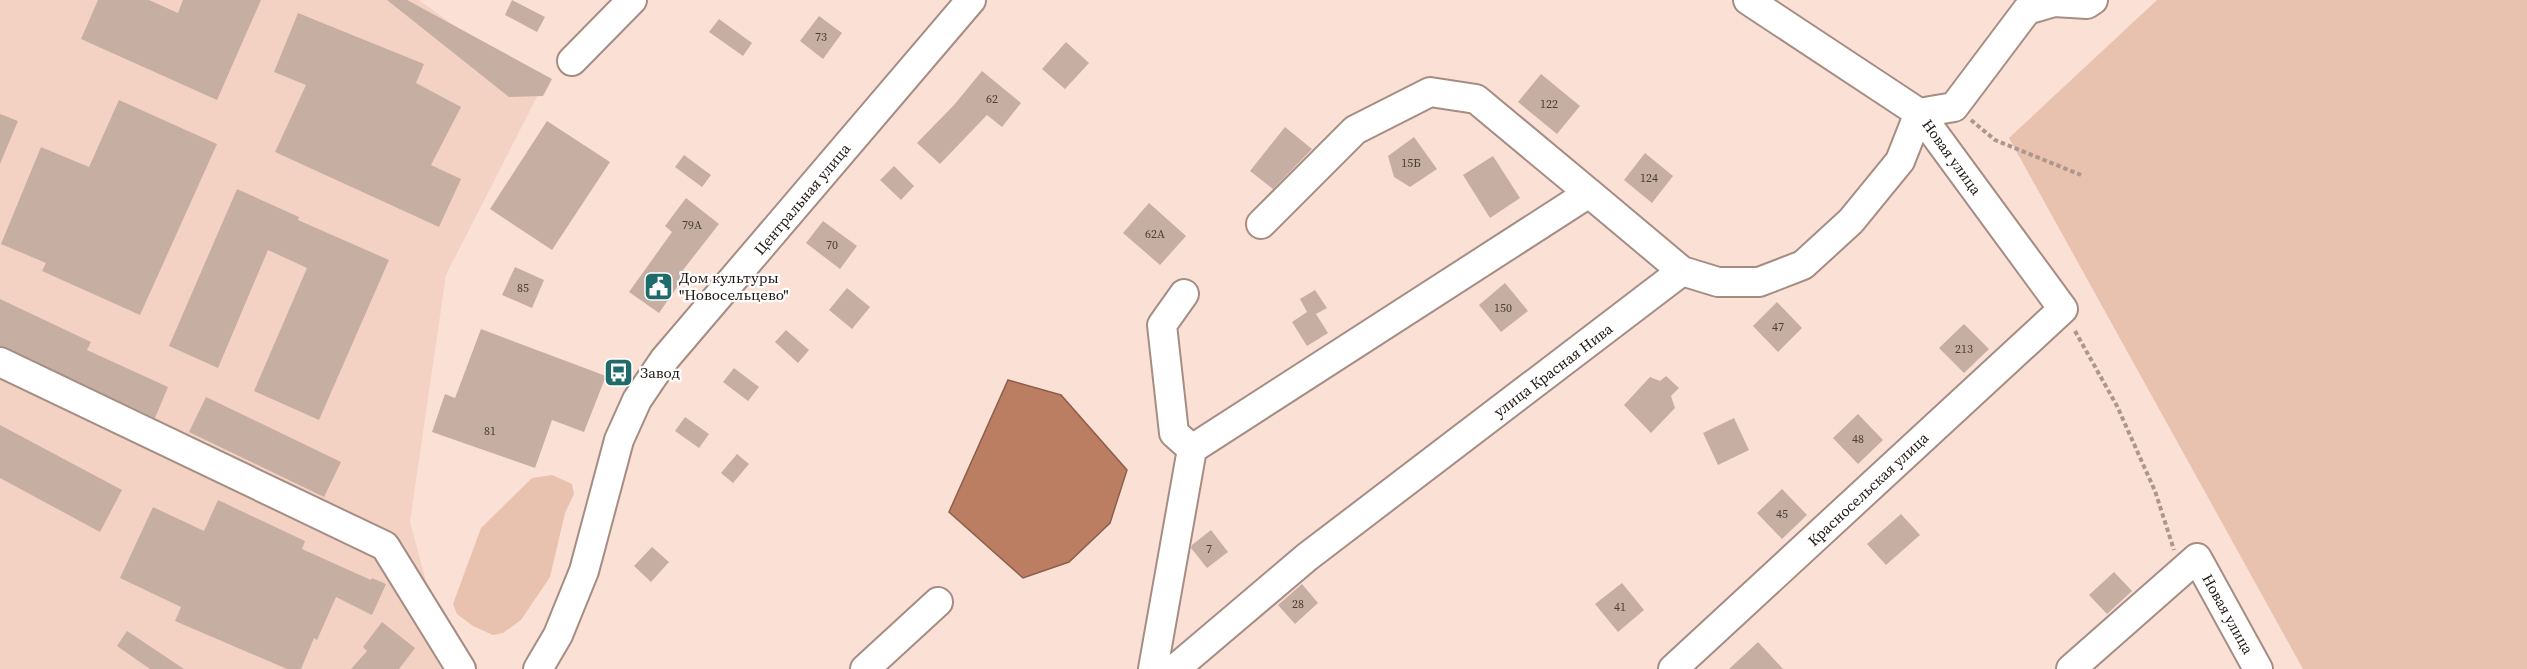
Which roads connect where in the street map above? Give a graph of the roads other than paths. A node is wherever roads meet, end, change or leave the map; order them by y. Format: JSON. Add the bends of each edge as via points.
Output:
{"nodes":[{"id":1,"x":632,"y":0,"type":"edge"},
{"id":2,"x":971,"y":0,"type":"edge"},
{"id":3,"x":1748,"y":0,"type":"edge"},
{"id":4,"x":2092,"y":0,"type":"edge"},
{"id":5,"x":2052,"y":1,"type":"edge"},
{"id":6,"x":572,"y":61,"type":"dead end"},
{"id":7,"x":1919,"y":113,"type":"junction"},
{"id":8,"x":1589,"y":193,"type":"junction"},
{"id":9,"x":1261,"y":224,"type":"dead end"},
{"id":10,"x":1682,"y":271,"type":"junction"},
{"id":11,"x":1185,"y":294,"type":"dead end"},
{"id":12,"x":2062,"y":309,"type":"joint"},
{"id":13,"x":0,"y":362,"type":"edge"},
{"id":14,"x":1192,"y":449,"type":"junction"},
{"id":15,"x":938,"y":602,"type":"dead end"},
{"id":16,"x":461,"y":669,"type":"edge"},
{"id":17,"x":538,"y":669,"type":"edge"},
{"id":18,"x":865,"y":669,"type":"edge"},
{"id":19,"x":1153,"y":669,"type":"edge"},
{"id":20,"x":1175,"y":669,"type":"edge"},
{"id":21,"x":1673,"y":669,"type":"edge"},
{"id":22,"x":2072,"y":669,"type":"edge"},
{"id":23,"x":2258,"y":669,"type":"edge"}],
"edges":[{"from":1,"to":6,"type":"street"},
{"from":2,"to":17,"type":"street","name":"Центральная улица","via":[[664,360],[638,400],[619,440],[584,572],[558,635]]},
{"from":3,"to":7,"type":"street","name":"Новая улица"},
{"from":4,"to":5,"type":"street","via":[[2087,4]]},
{"from":5,"to":7,"type":"street","via":[[2027,10],[1954,107]]},
{"from":7,"to":10,"type":"street","via":[[1900,161],[1851,221],[1803,265],[1759,282],[1718,282]]},
{"from":7,"to":12,"type":"street","name":"Новая улица"},
{"from":8,"to":9,"type":"street","via":[[1476,99],[1430,92],[1355,130]]},
{"from":8,"to":10,"type":"street"},
{"from":8,"to":14,"type":"street"},
{"from":10,"to":20,"type":"street","name":"улица Красная Нива","via":[[1307,557]]},
{"from":11,"to":14,"type":"street","via":[[1162,325],[1174,433]]},
{"from":12,"to":21,"type":"street","name":"Красносельская улица"},
{"from":13,"to":16,"type":"street","via":[[385,546]]},
{"from":14,"to":19,"type":"street"},
{"from":15,"to":18,"type":"street"},
{"from":22,"to":23,"type":"street","name":"Новая улица","via":[[2191,564]]}]}
